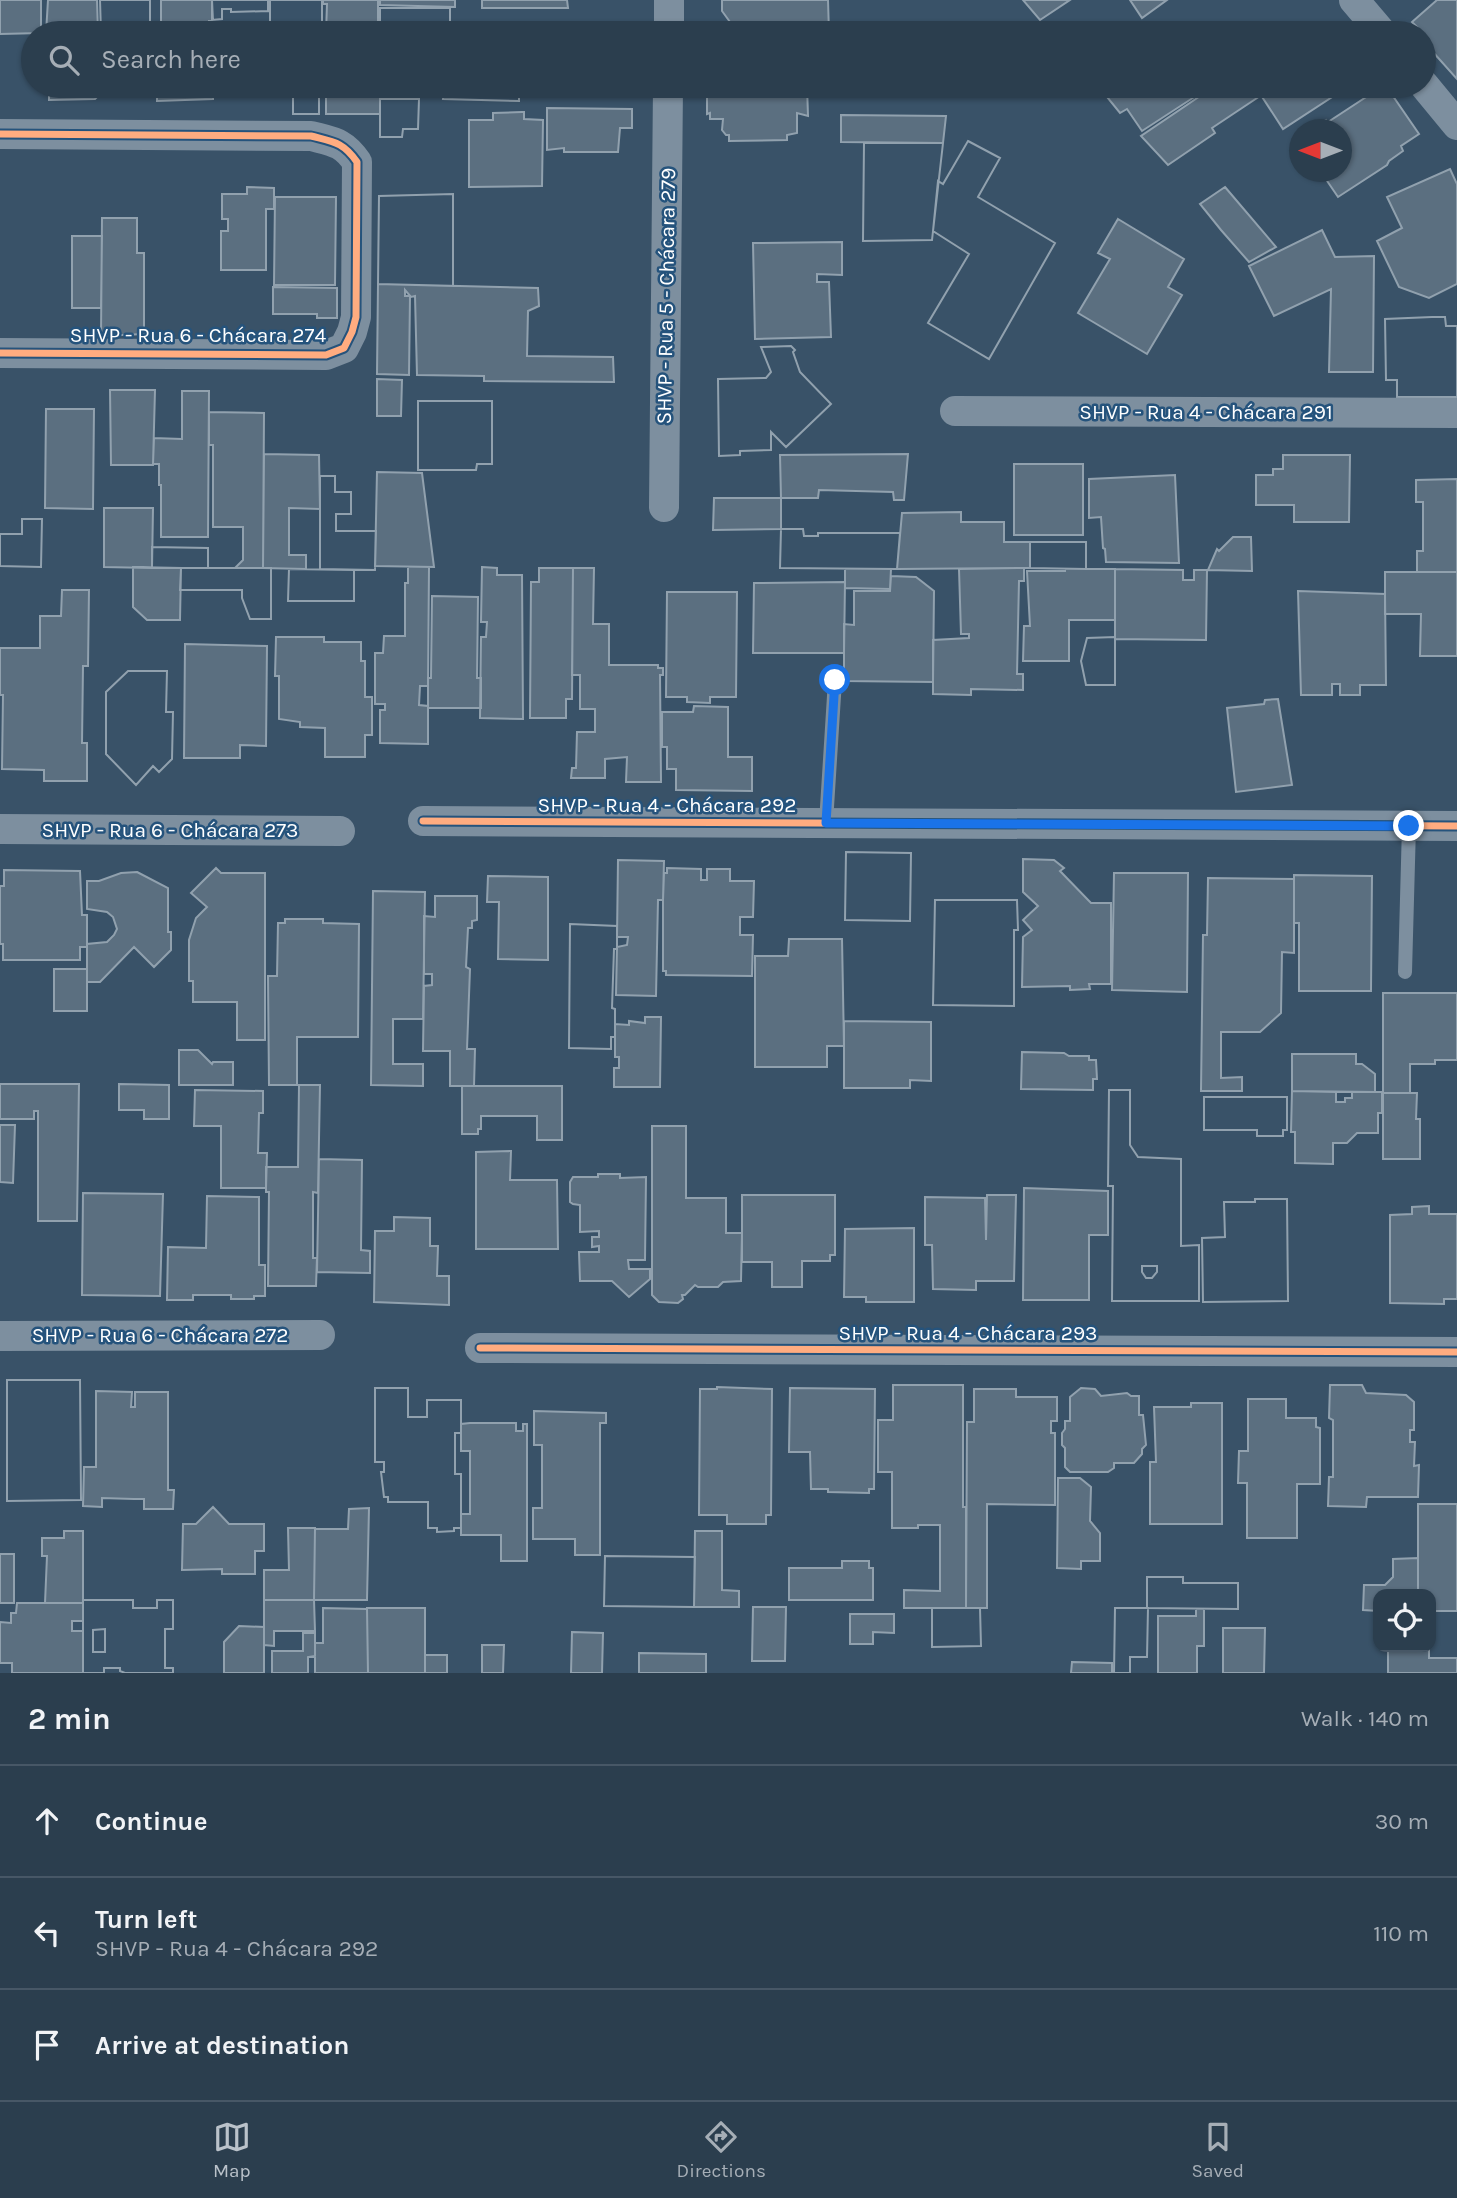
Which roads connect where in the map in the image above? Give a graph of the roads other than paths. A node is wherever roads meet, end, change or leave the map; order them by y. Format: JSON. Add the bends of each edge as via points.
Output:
{"nodes":[{"id":1,"x":669,"y":0,"type":"edge"},
{"id":2,"x":1354,"y":0,"type":"edge"},
{"id":3,"x":669,"y":21,"type":"edge"},
{"id":4,"x":1372,"y":21,"type":"edge"},
{"id":5,"x":668,"y":98,"type":"edge"},
{"id":6,"x":1435,"y":98,"type":"edge"},
{"id":7,"x":1457,"y":125,"type":"edge"},
{"id":8,"x":0,"y":134,"type":"edge"},
{"id":9,"x":0,"y":353,"type":"edge"},
{"id":10,"x":955,"y":411,"type":"dead end"},
{"id":11,"x":1457,"y":413,"type":"edge"},
{"id":12,"x":664,"y":507,"type":"dead end"},
{"id":13,"x":835,"y":680,"type":"dead end"},
{"id":14,"x":423,"y":821,"type":"dead end"},
{"id":15,"x":826,"y":823,"type":"junction"},
{"id":16,"x":1409,"y":826,"type":"junction"},
{"id":17,"x":1457,"y":827,"type":"edge"},
{"id":18,"x":0,"y":829,"type":"edge"},
{"id":19,"x":340,"y":831,"type":"dead end"},
{"id":20,"x":1405,"y":972,"type":"dead end"},
{"id":21,"x":320,"y":1335,"type":"dead end"},
{"id":22,"x":0,"y":1336,"type":"edge"},
{"id":23,"x":480,"y":1348,"type":"dead end"},
{"id":24,"x":1457,"y":1352,"type":"edge"}],
"edges":[{"from":1,"to":3,"type":"street"},
{"from":2,"to":4,"type":"street"},
{"from":5,"to":12,"type":"street","name":"SHVP - Rua 5 - Chácara 279"},
{"from":6,"to":7,"type":"street"},
{"from":8,"to":9,"type":"street","name":"SHVP - Rua 6 - Chácara 274","via":[[311,136],[347,148],[357,162],[357,175],[356,317],[344,348],[326,355]]},
{"from":10,"to":11,"type":"street","name":"SHVP - Rua 4 - Chácara 291"},
{"from":13,"to":15,"type":"lane"},
{"from":14,"to":15,"type":"street","name":"SHVP - Rua 4 - Chácara 292"},
{"from":15,"to":16,"type":"street","name":"SHVP - Rua 4 - Chácara 292"},
{"from":16,"to":17,"type":"street","name":"SHVP - Rua 4 - Chácara 292"},
{"from":16,"to":20,"type":"lane"},
{"from":18,"to":19,"type":"street","name":"SHVP - Rua 6 - Chácara 273"},
{"from":21,"to":22,"type":"street","name":"SHVP - Rua 6 - Chácara 272"},
{"from":23,"to":24,"type":"street","name":"SHVP - Rua 4 - Chácara 293"}]}
